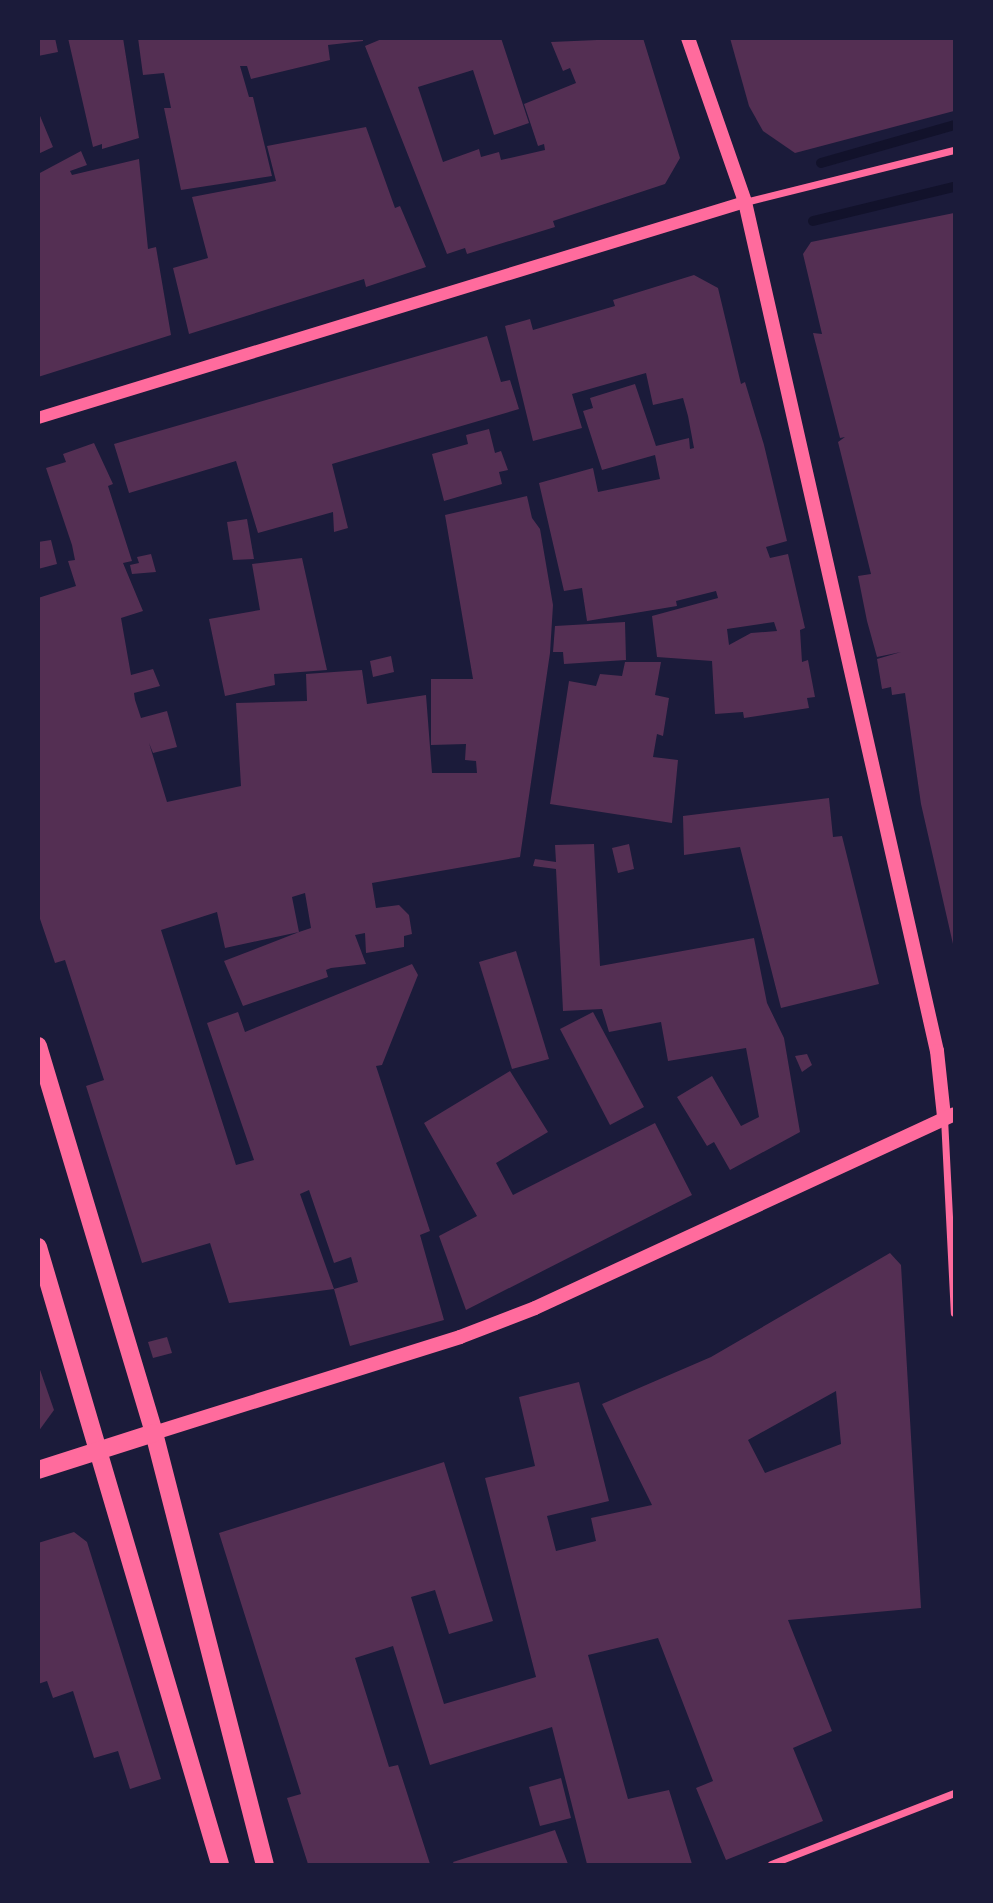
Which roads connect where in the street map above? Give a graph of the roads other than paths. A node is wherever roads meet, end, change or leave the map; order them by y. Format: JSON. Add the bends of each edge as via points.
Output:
{"nodes":[{"id":1,"x":688,"y":38,"type":"edge"},
{"id":2,"x":954,"y":150,"type":"edge"},
{"id":3,"x":745,"y":202,"type":"junction"},
{"id":4,"x":38,"y":418,"type":"edge"},
{"id":5,"x":38,"y":1046,"type":"edge"},
{"id":6,"x":949,"y":1115,"type":"edge"},
{"id":7,"x":38,"y":1247,"type":"edge"},
{"id":8,"x":954,"y":1313,"type":"edge"},
{"id":9,"x":154,"y":1433,"type":"junction"},
{"id":10,"x":98,"y":1447,"type":"junction"},
{"id":11,"x":38,"y":1470,"type":"edge"},
{"id":12,"x":954,"y":1793,"type":"edge"},
{"id":13,"x":220,"y":1864,"type":"edge"},
{"id":14,"x":265,"y":1864,"type":"edge"},
{"id":15,"x":771,"y":1864,"type":"edge"}],
"edges":[{"from":1,"to":3,"type":"main road"},
{"from":2,"to":3,"type":"street"},
{"from":3,"to":4,"type":"street"},
{"from":3,"to":6,"type":"main road"},
{"from":5,"to":9,"type":"main road"},
{"from":6,"to":8,"type":"street"},
{"from":6,"to":9,"type":"main road","via":[[535,1308],[460,1337]]},
{"from":7,"to":10,"type":"main road"},
{"from":9,"to":10,"type":"main road"},
{"from":9,"to":14,"type":"main road"},
{"from":10,"to":11,"type":"main road"},
{"from":10,"to":13,"type":"main road"},
{"from":12,"to":15,"type":"street"}]}
